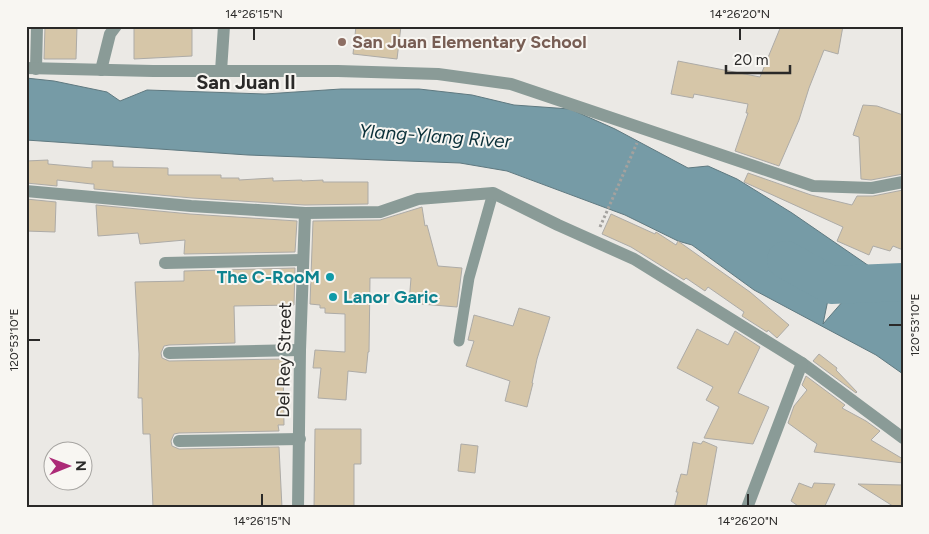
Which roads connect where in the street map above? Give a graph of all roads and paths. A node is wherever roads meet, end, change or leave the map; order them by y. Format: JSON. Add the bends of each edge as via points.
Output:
{"nodes":[{"id":1,"x":37,"y":26,"type":"edge"},
{"id":2,"x":116,"y":26,"type":"edge"},
{"id":3,"x":224,"y":26,"type":"edge"},
{"id":4,"x":31,"y":68,"type":"edge"},
{"id":5,"x":101,"y":70,"type":"junction"},
{"id":6,"x":220,"y":71,"type":"junction"},
{"id":7,"x":638,"y":139,"type":"dead end"},
{"id":8,"x":903,"y":182,"type":"edge"},
{"id":9,"x":26,"y":191,"type":"edge"},
{"id":10,"x":493,"y":193,"type":"junction"},
{"id":11,"x":608,"y":210,"type":"dead end"},
{"id":12,"x":305,"y":213,"type":"junction"},
{"id":13,"x":303,"y":260,"type":"junction"},
{"id":14,"x":165,"y":263,"type":"dead end"},
{"id":15,"x":460,"y":341,"type":"dead end"},
{"id":16,"x":300,"y":350,"type":"junction"},
{"id":17,"x":169,"y":352,"type":"dead end"},
{"id":18,"x":802,"y":363,"type":"junction"},
{"id":19,"x":903,"y":438,"type":"edge"},
{"id":20,"x":300,"y":439,"type":"junction"},
{"id":21,"x":180,"y":441,"type":"dead end"},
{"id":22,"x":298,"y":508,"type":"edge"},
{"id":23,"x":747,"y":508,"type":"edge"}],
"edges":[{"from":1,"to":4,"type":"street"},
{"from":2,"to":5,"type":"street","via":[[110,34]]},
{"from":3,"to":6,"type":"street"},
{"from":4,"to":5,"type":"street"},
{"from":5,"to":6,"type":"street"},
{"from":6,"to":8,"type":"street","via":[[438,74],[511,84],[813,186],[872,188]]},
{"from":7,"to":11,"type":"path"},
{"from":9,"to":12,"type":"street"},
{"from":10,"to":12,"type":"street","via":[[418,199],[380,212]]},
{"from":10,"to":15,"type":"lane","via":[[469,278]]},
{"from":10,"to":18,"type":"street","via":[[634,259]]},
{"from":12,"to":13,"type":"street","name":"Del Rey Street"},
{"from":13,"to":14,"type":"street"},
{"from":13,"to":16,"type":"street","name":"Del Rey Street"},
{"from":16,"to":17,"type":"street"},
{"from":16,"to":20,"type":"street","name":"Del Rey Street"},
{"from":18,"to":19,"type":"street"},
{"from":18,"to":23,"type":"street"},
{"from":20,"to":21,"type":"street"},
{"from":20,"to":22,"type":"street","name":"Del Rey Street"}]}
